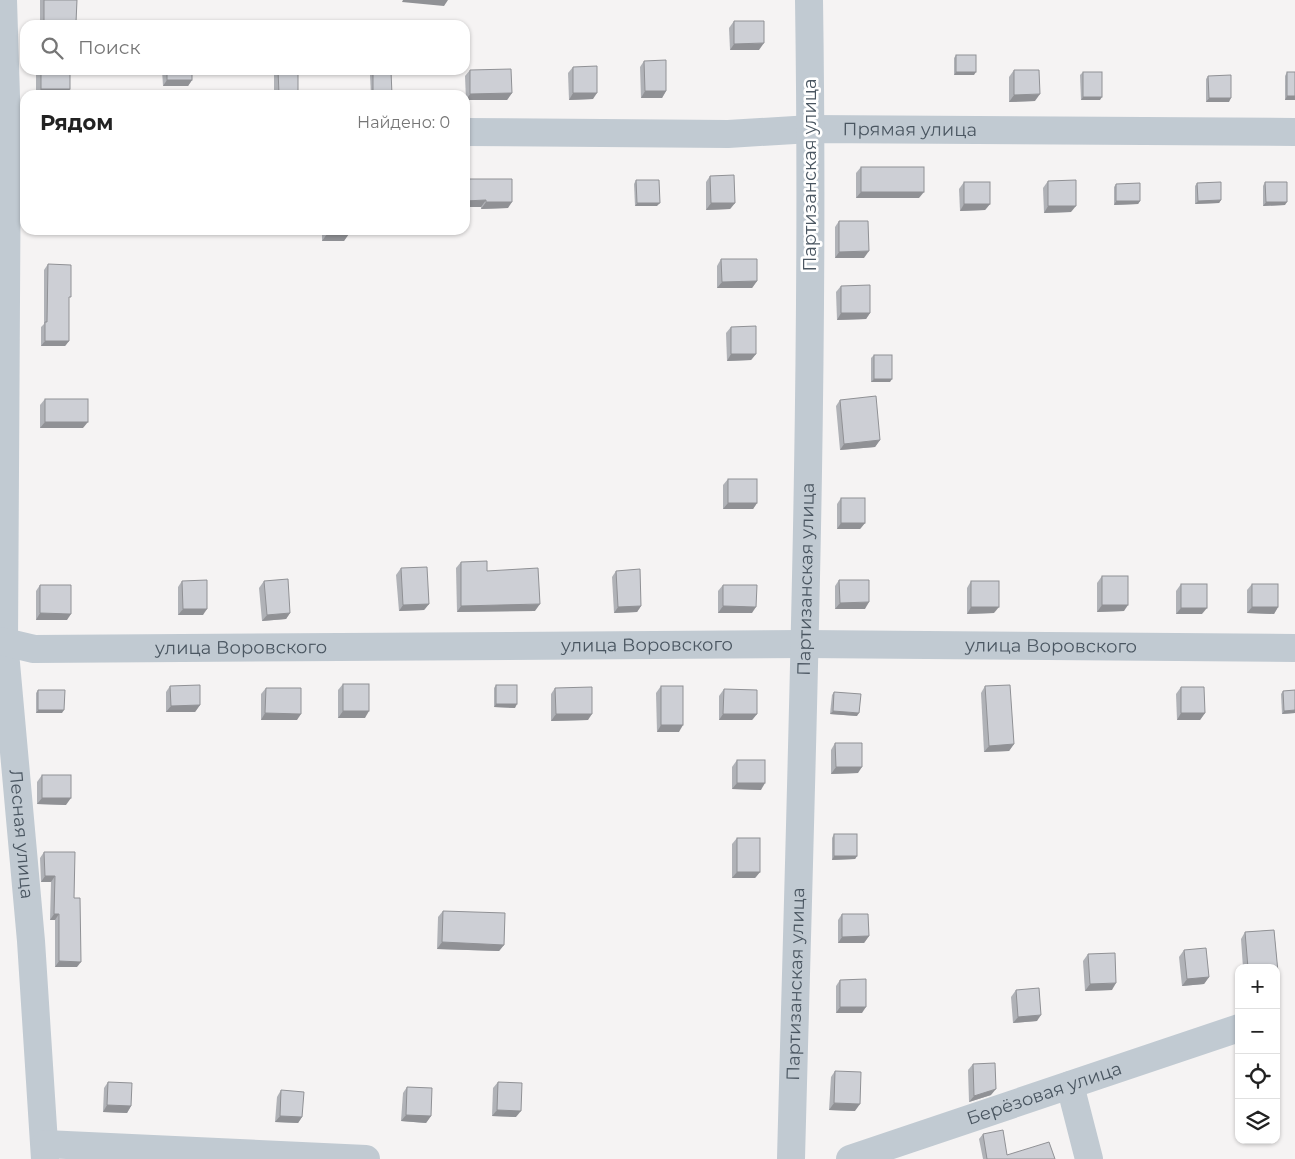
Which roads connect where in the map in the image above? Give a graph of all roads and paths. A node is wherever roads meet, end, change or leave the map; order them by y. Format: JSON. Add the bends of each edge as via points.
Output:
{"nodes":[{"id":1,"x":3,"y":0,"type":"edge"},
{"id":2,"x":809,"y":0,"type":"edge"},
{"id":3,"x":811,"y":128,"type":"junction"},
{"id":4,"x":11,"y":129,"type":"edge"},
{"id":5,"x":470,"y":132,"type":"edge"},
{"id":6,"x":1295,"y":132,"type":"edge"},
{"id":7,"x":2,"y":641,"type":"edge"},
{"id":8,"x":805,"y":644,"type":"junction"},
{"id":9,"x":1295,"y":648,"type":"edge"},
{"id":10,"x":1235,"y":1029,"type":"edge"},
{"id":11,"x":1070,"y":1085,"type":"junction"},
{"id":12,"x":45,"y":1151,"type":"edge"},
{"id":13,"x":366,"y":1159,"type":"edge"},
{"id":14,"x":791,"y":1159,"type":"edge"},
{"id":15,"x":850,"y":1159,"type":"edge"},
{"id":16,"x":1089,"y":1159,"type":"edge"}],
"edges":[{"from":1,"to":4,"type":"street","name":"Лесная улица"},
{"from":2,"to":3,"type":"street","name":"Партизанская улица"},
{"from":3,"to":5,"type":"street","name":"Прямая улица","via":[[728,134]]},
{"from":3,"to":6,"type":"street","name":"Прямая улица"},
{"from":3,"to":8,"type":"street","name":"Партизанская улица"},
{"from":4,"to":7,"type":"street","name":"Лесная улица"},
{"from":7,"to":8,"type":"street","name":"улица Воровского","via":[[34,649]]},
{"from":7,"to":12,"type":"street","name":"Лесная улица","via":[[31,941]]},
{"from":8,"to":9,"type":"street","name":"улица Воровского"},
{"from":8,"to":14,"type":"street","name":"Партизанская улица"},
{"from":10,"to":11,"type":"street","name":"Берёзовая улица"},
{"from":11,"to":15,"type":"street","name":"Берёзовая улица"},
{"from":11,"to":16,"type":"street"},
{"from":12,"to":13,"type":"street"}]}
